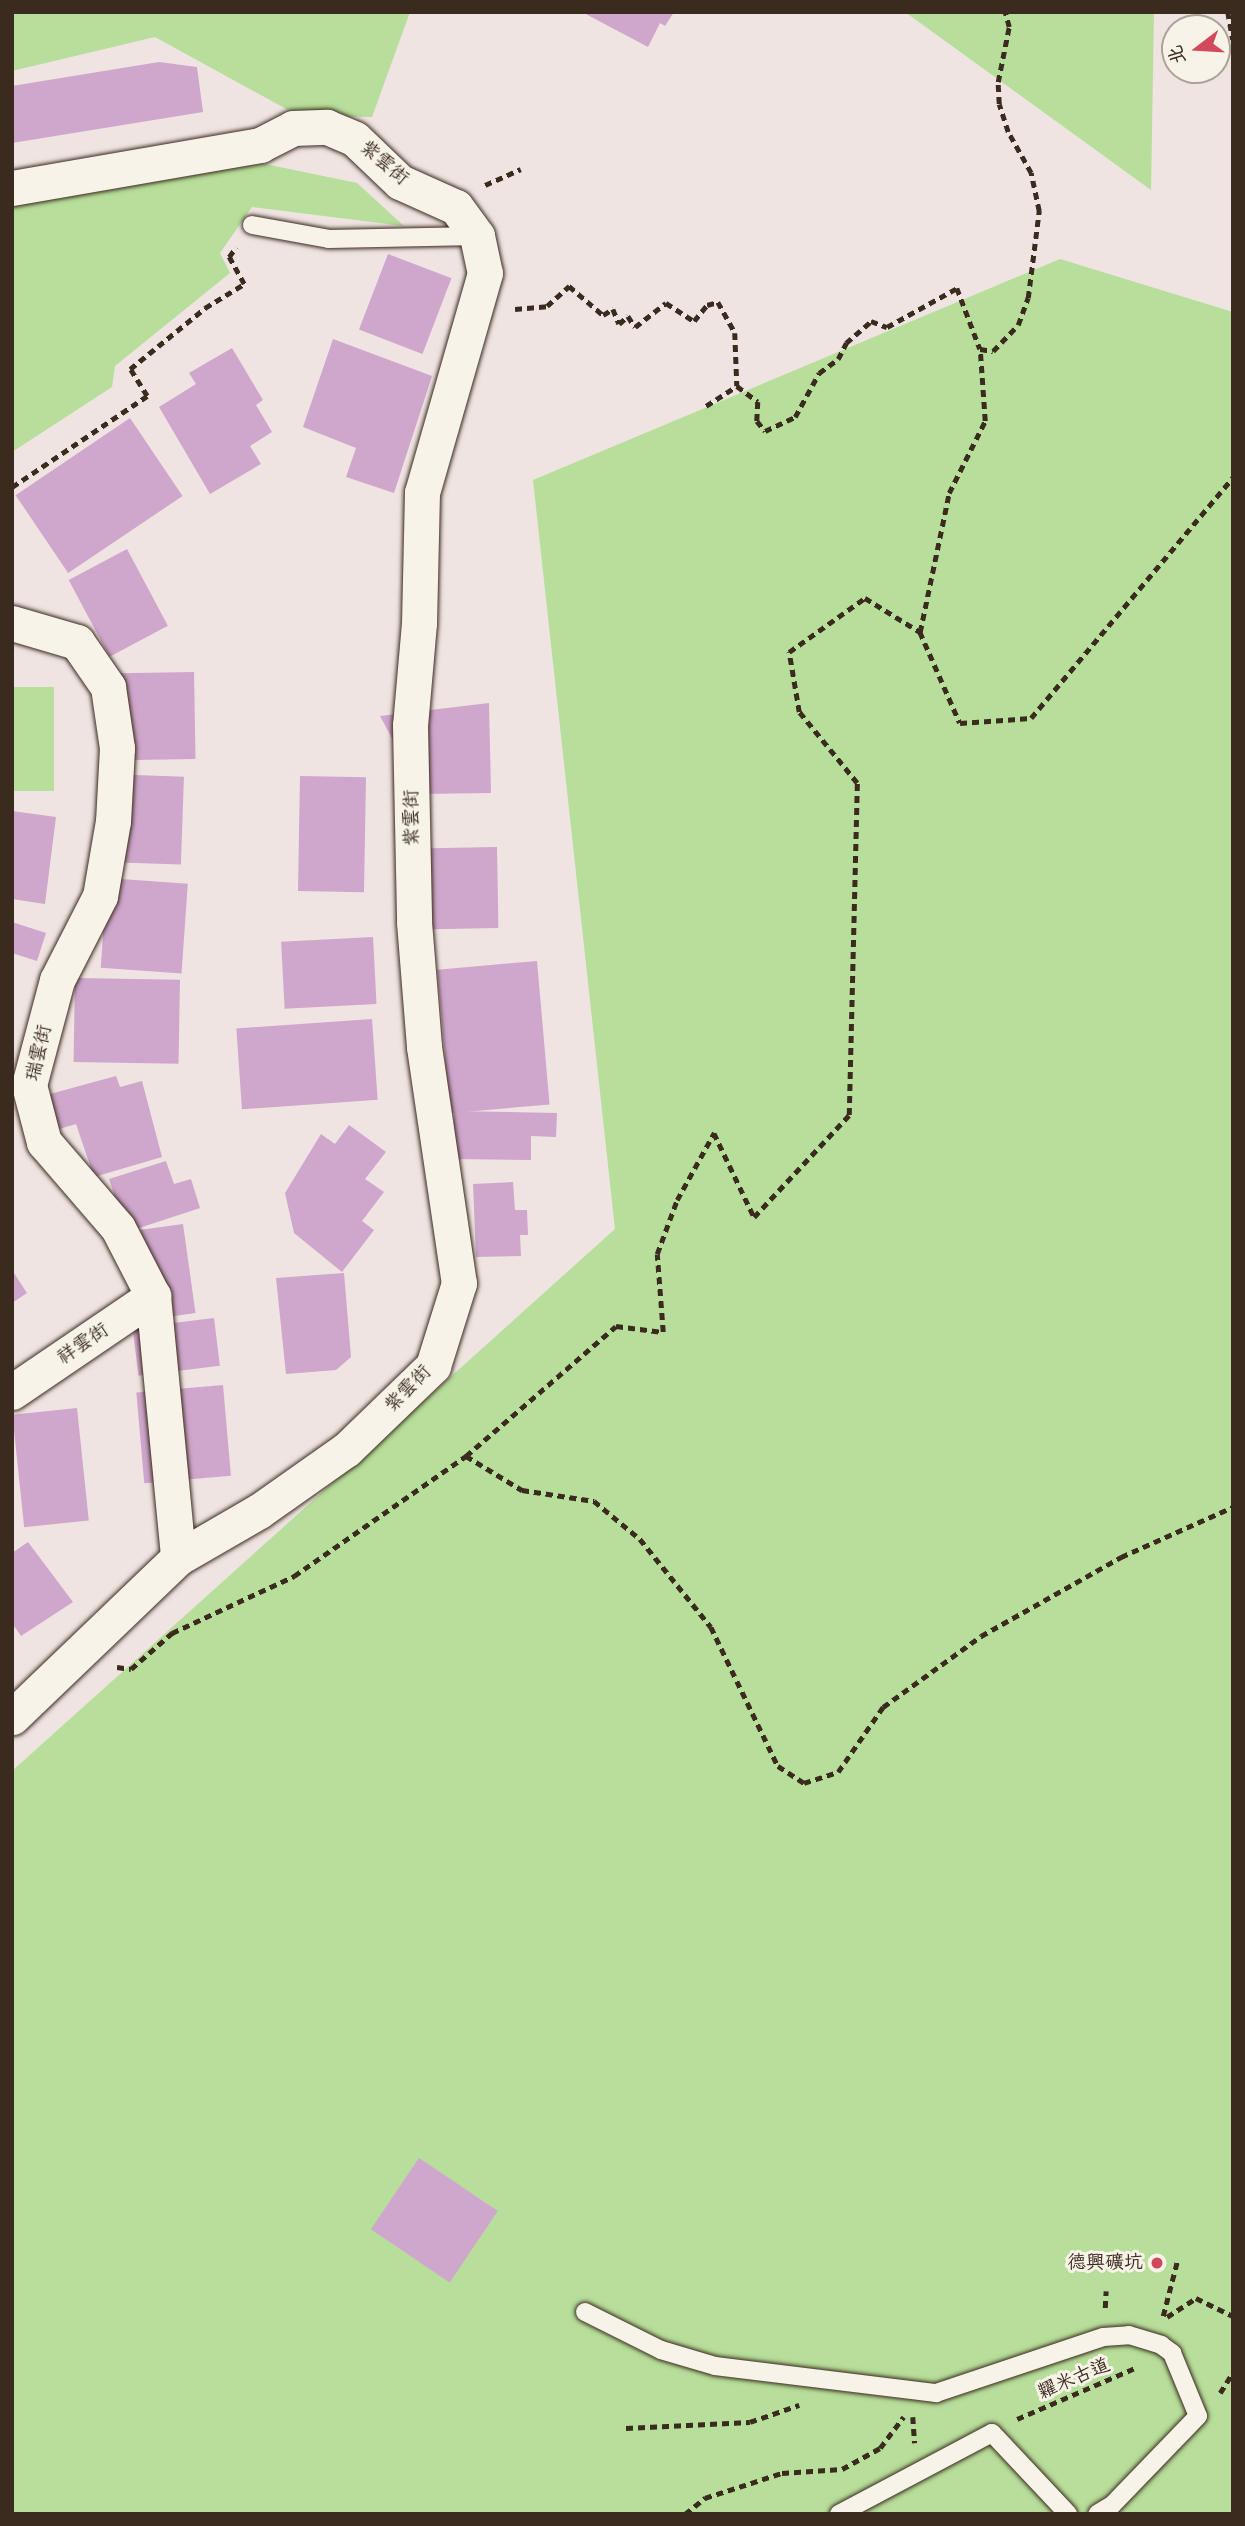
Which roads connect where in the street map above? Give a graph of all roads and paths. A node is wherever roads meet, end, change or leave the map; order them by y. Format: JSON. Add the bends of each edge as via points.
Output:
{"nodes":[{"id":1,"x":1005,"y":12,"type":"edge"},
{"id":2,"x":1228,"y":12,"type":"edge"},
{"id":3,"x":1233,"y":40,"type":"edge"},
{"id":4,"x":12,"y":188,"type":"edge"},
{"id":5,"x":252,"y":225,"type":"joint"},
{"id":6,"x":477,"y":236,"type":"junction"},
{"id":7,"x":485,"y":273,"type":"junction"},
{"id":8,"x":980,"y":349,"type":"junction"},
{"id":9,"x":737,"y":386,"type":"junction"},
{"id":10,"x":706,"y":406,"type":"dead end"},
{"id":11,"x":1233,"y":478,"type":"edge"},
{"id":12,"x":12,"y":487,"type":"edge"},
{"id":13,"x":12,"y":623,"type":"edge"},
{"id":14,"x":920,"y":632,"type":"junction"},
{"id":15,"x":153,"y":1296,"type":"junction"},
{"id":16,"x":12,"y":1392,"type":"edge"},
{"id":17,"x":466,"y":1456,"type":"junction"},
{"id":18,"x":1233,"y":1507,"type":"edge"},
{"id":19,"x":178,"y":1558,"type":"junction"},
{"id":20,"x":120,"y":1670,"type":"dead end"},
{"id":21,"x":12,"y":1717,"type":"edge"},
{"id":22,"x":1177,"y":2262,"type":"dead end"},
{"id":23,"x":1196,"y":2298,"type":"dead end"},
{"id":24,"x":585,"y":2312,"type":"dead end"},
{"id":25,"x":1233,"y":2316,"type":"edge"},
{"id":26,"x":1162,"y":2320,"type":"dead end"},
{"id":27,"x":1166,"y":2349,"type":"junction"},
{"id":28,"x":819,"y":2375,"type":"junction"},
{"id":29,"x":931,"y":2392,"type":"junction"},
{"id":30,"x":626,"y":2428,"type":"dead end"},
{"id":31,"x":992,"y":2432,"type":"junction"},
{"id":32,"x":919,"y":2471,"type":"junction"},
{"id":33,"x":685,"y":2514,"type":"edge"},
{"id":34,"x":839,"y":2514,"type":"edge"},
{"id":35,"x":1068,"y":2514,"type":"edge"},
{"id":36,"x":1097,"y":2514,"type":"edge"}],
"edges":[{"from":1,"to":8,"type":"path","via":[[1009,27],[998,82],[999,104],[1008,132],[1031,173],[1040,211],[1028,298],[1018,325],[993,351]]},
{"from":2,"to":3,"type":"path"},
{"from":4,"to":6,"type":"street","name":"紫雲街","via":[[260,145],[293,128],[327,127],[355,139],[400,181],[456,207]]},
{"from":5,"to":6,"type":"lane","via":[[329,239]]},
{"from":5,"to":12,"type":"path","via":[[229,257],[244,284],[205,308],[130,369],[148,396]]},
{"from":6,"to":7,"type":"street","name":"紫雲街"},
{"from":7,"to":9,"type":"path","via":[[514,275],[515,311],[547,306],[569,286],[603,316],[613,309],[619,324],[628,316],[635,327],[666,303],[694,321],[707,305],[718,302],[735,333]]},
{"from":7,"to":19,"type":"street","name":"紫雲街","via":[[422,492],[419,623],[410,725],[414,922],[424,1047],[459,1283],[433,1366],[347,1449],[259,1511]]},
{"from":8,"to":9,"type":"path","via":[[957,288],[887,327],[871,321],[846,343],[838,359],[819,373],[795,417],[765,431],[757,421],[758,402]]},
{"from":8,"to":14,"type":"path","via":[[985,421],[949,493]]},
{"from":9,"to":10,"type":"path"},
{"from":11,"to":14,"type":"path","via":[[1031,718],[960,723]]},
{"from":13,"to":15,"type":"street","name":"瑞雲街","via":[[77,642],[108,687],[117,748],[113,821],[100,896],[57,980],[29,1085],[44,1142],[118,1228]]},
{"from":14,"to":17,"type":"path","via":[[865,598],[789,652],[799,712],[857,783],[849,1115],[754,1217],[714,1133],[677,1200],[657,1254],[663,1332],[616,1326]]},
{"from":15,"to":16,"type":"street","name":"祥雲街"},
{"from":15,"to":19,"type":"street","name":"瑞雲街"},
{"from":17,"to":18,"type":"path","via":[[522,1490],[594,1501],[640,1539],[711,1627],[778,1766],[804,1783],[838,1772],[883,1707],[981,1636],[1121,1557]]},
{"from":17,"to":20,"type":"path","via":[[295,1576],[172,1633],[131,1669]]},
{"from":19,"to":21,"type":"street","name":"紫雲街"},
{"from":22,"to":26,"type":"path"},
{"from":23,"to":25,"type":"path"},
{"from":24,"to":28,"type":"lane","via":[[661,2350],[715,2365]]},
{"from":27,"to":29,"type":"lane","via":[[1129,2335],[1103,2337]]},
{"from":27,"to":31,"type":"path","name":"糶米古道","via":[[1136,2368]]},
{"from":27,"to":36,"type":"lane","via":[[1198,2416],[1112,2505]]},
{"from":28,"to":29,"type":"lane"},
{"from":28,"to":30,"type":"path","via":[[797,2409],[750,2422]]},
{"from":29,"to":32,"type":"path","via":[[911,2418]]},
{"from":29,"to":33,"type":"path","via":[[880,2448],[842,2469],[782,2473],[705,2498]]},
{"from":31,"to":32,"type":"lane"},
{"from":31,"to":35,"type":"lane"},
{"from":32,"to":34,"type":"lane"}]}
